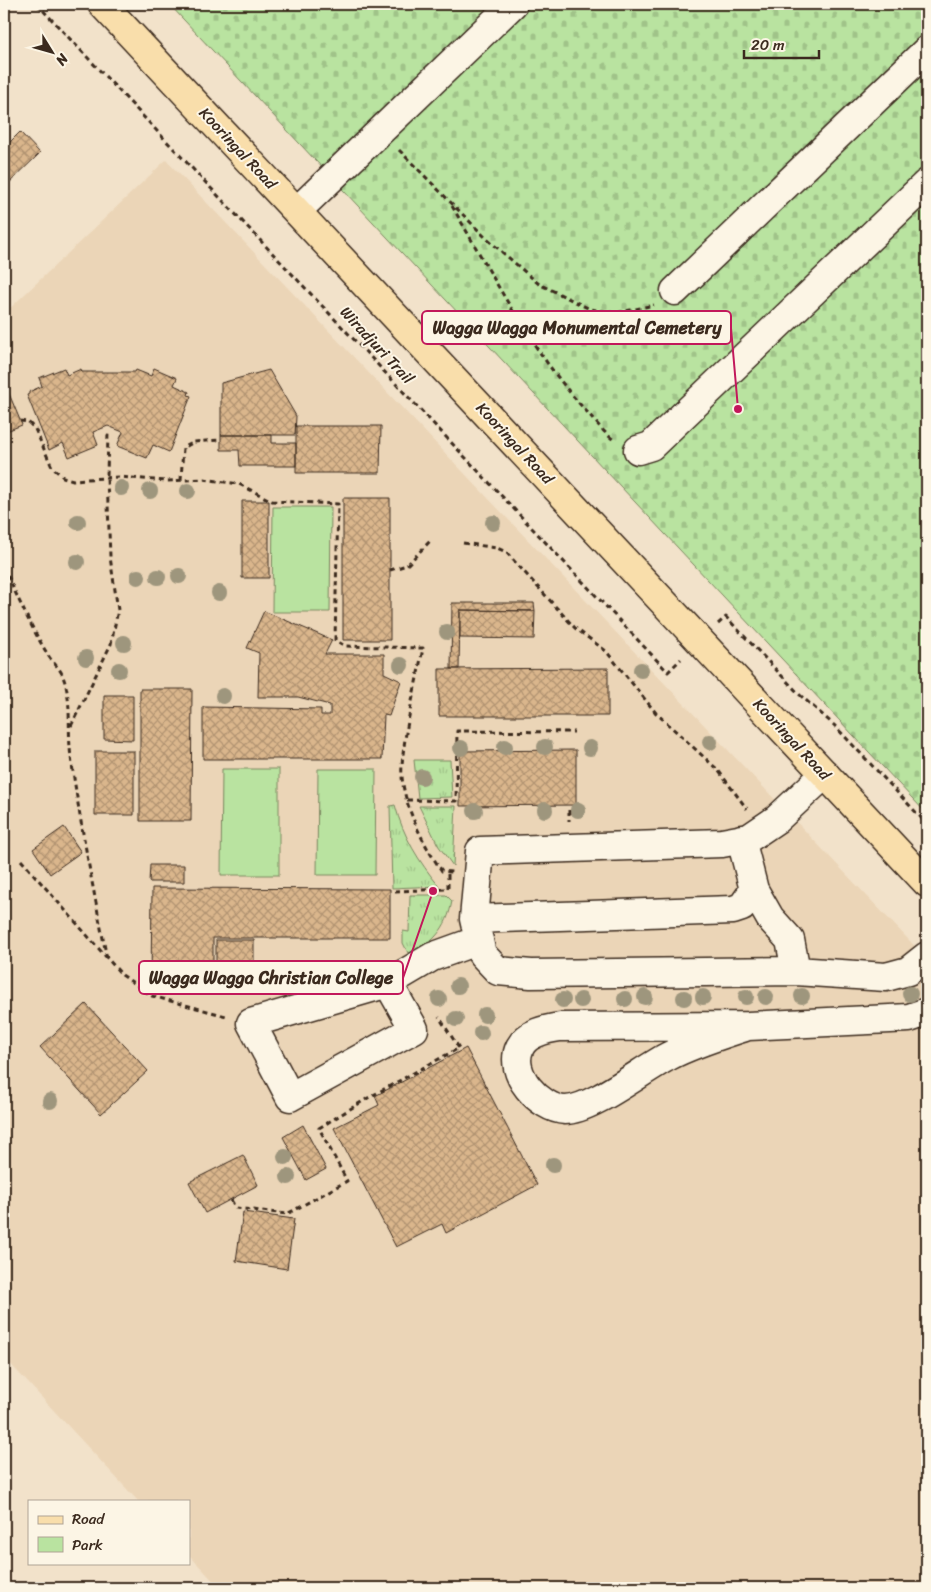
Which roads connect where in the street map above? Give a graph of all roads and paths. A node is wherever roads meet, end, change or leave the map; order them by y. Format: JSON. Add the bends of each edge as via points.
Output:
{"nodes":[{"id":1,"x":37,"y":4,"type":"edge"},
{"id":2,"x":102,"y":4,"type":"edge"},
{"id":3,"x":506,"y":6,"type":"edge"},
{"id":4,"x":927,"y":50,"type":"edge"},
{"id":5,"x":380,"y":131,"type":"junction"},
{"id":6,"x":927,"y":183,"type":"edge"},
{"id":7,"x":449,"y":200,"type":"junction"},
{"id":8,"x":297,"y":211,"type":"junction"},
{"id":9,"x":675,"y":291,"type":"joint"},
{"id":10,"x":20,"y":421,"type":"dead end"},
{"id":11,"x":108,"y":431,"type":"dead end"},
{"id":12,"x":219,"y":440,"type":"dead end"},
{"id":13,"x":638,"y":450,"type":"joint"},
{"id":14,"x":107,"y":478,"type":"junction"},
{"id":15,"x":182,"y":480,"type":"junction"},
{"id":16,"x":432,"y":539,"type":"dead end"},
{"id":17,"x":463,"y":543,"type":"dead end"},
{"id":18,"x":4,"y":567,"type":"edge"},
{"id":19,"x":390,"y":570,"type":"dead end"},
{"id":20,"x":700,"y":641,"type":"junction"},
{"id":21,"x":71,"y":727,"type":"junction"},
{"id":22,"x":574,"y":732,"type":"dead end"},
{"id":23,"x":825,"y":774,"type":"junction"},
{"id":24,"x":407,"y":800,"type":"junction"},
{"id":25,"x":927,"y":824,"type":"edge"},
{"id":26,"x":750,"y":835,"type":"junction"},
{"id":27,"x":21,"y":860,"type":"dead end"},
{"id":28,"x":448,"y":872,"type":"junction"},
{"id":29,"x":478,"y":876,"type":"junction"},
{"id":30,"x":927,"y":883,"type":"edge"},
{"id":31,"x":754,"y":890,"type":"junction"},
{"id":32,"x":395,"y":891,"type":"dead end"},
{"id":33,"x":477,"y":929,"type":"junction"},
{"id":34,"x":927,"y":956,"type":"edge"},
{"id":35,"x":107,"y":959,"type":"junction"},
{"id":36,"x":796,"y":971,"type":"junction"},
{"id":37,"x":388,"y":984,"type":"junction"},
{"id":38,"x":927,"y":1012,"type":"edge"},
{"id":39,"x":251,"y":1023,"type":"junction"},
{"id":40,"x":748,"y":1026,"type":"junction"},
{"id":41,"x":459,"y":1048,"type":"dead end"},
{"id":42,"x":231,"y":1200,"type":"dead end"}],
"edges":[{"from":1,"to":20,"type":"path","name":"Wiradjuri Trail","via":[[668,672]]},
{"from":2,"to":8,"type":"main road","name":"Kooringal Road"},
{"from":3,"to":5,"type":"lane"},
{"from":4,"to":9,"type":"lane"},
{"from":5,"to":7,"type":"path"},
{"from":5,"to":8,"type":"lane"},
{"from":6,"to":13,"type":"lane","via":[[651,446]]},
{"from":7,"to":9,"type":"path","via":[[487,239],[540,284],[590,309],[616,313],[644,309]]},
{"from":7,"to":13,"type":"path","via":[[504,296],[569,392],[610,437],[622,446]]},
{"from":8,"to":20,"type":"main road","name":"Kooringal Road"},
{"from":10,"to":14,"type":"path","via":[[28,422],[35,429],[52,467],[63,477],[73,480]]},
{"from":11,"to":14,"type":"path"},
{"from":12,"to":15,"type":"path","via":[[194,442],[183,448]]},
{"from":14,"to":15,"type":"path"},
{"from":14,"to":21,"type":"path","via":[[110,557],[118,610],[111,644]]},
{"from":15,"to":24,"type":"path","via":[[204,479],[239,484],[272,501],[338,504],[335,640],[345,646],[423,648],[401,766]]},
{"from":16,"to":19,"type":"path","via":[[408,565]]},
{"from":17,"to":26,"type":"path","via":[[506,552],[575,628],[606,651],[656,713],[718,770],[744,804]]},
{"from":18,"to":21,"type":"path","via":[[16,596],[61,673]]},
{"from":20,"to":23,"type":"main road","name":"Kooringal Road"},
{"from":20,"to":25,"type":"path","via":[[726,617]]},
{"from":21,"to":35,"type":"path","via":[[70,753],[77,799]]},
{"from":22,"to":24,"type":"path","via":[[457,731],[456,801]]},
{"from":23,"to":26,"type":"lane","via":[[777,819]]},
{"from":23,"to":30,"type":"main road","name":"Kooringal Road"},
{"from":24,"to":28,"type":"path","via":[[431,857],[442,871]]},
{"from":26,"to":29,"type":"lane","via":[[722,843],[480,851]]},
{"from":26,"to":31,"type":"lane"},
{"from":27,"to":35,"type":"path"},
{"from":28,"to":29,"type":"path"},
{"from":28,"to":32,"type":"path","via":[[448,889]]},
{"from":29,"to":33,"type":"lane"},
{"from":31,"to":33,"type":"lane","via":[[742,907],[733,910]]},
{"from":31,"to":36,"type":"lane","via":[[770,918],[790,940]]},
{"from":33,"to":36,"type":"lane","via":[[482,954],[498,971],[531,974]]},
{"from":33,"to":37,"type":"lane"},
{"from":34,"to":36,"type":"lane","via":[[908,971],[886,977]]},
{"from":35,"to":39,"type":"path","via":[[122,975],[152,996]]},
{"from":37,"to":39,"type":"lane"},
{"from":37,"to":39,"type":"lane","via":[[414,1029],[290,1097]]},
{"from":38,"to":40,"type":"lane","via":[[909,1018]]},
{"from":40,"to":40,"type":"lane","via":[[670,1055],[600,1097],[566,1110],[554,1108],[535,1096],[518,1066],[521,1046],[528,1038],[560,1027]]},
{"from":41,"to":42,"type":"path","via":[[320,1128],[347,1182],[287,1214],[236,1208]]}]}
